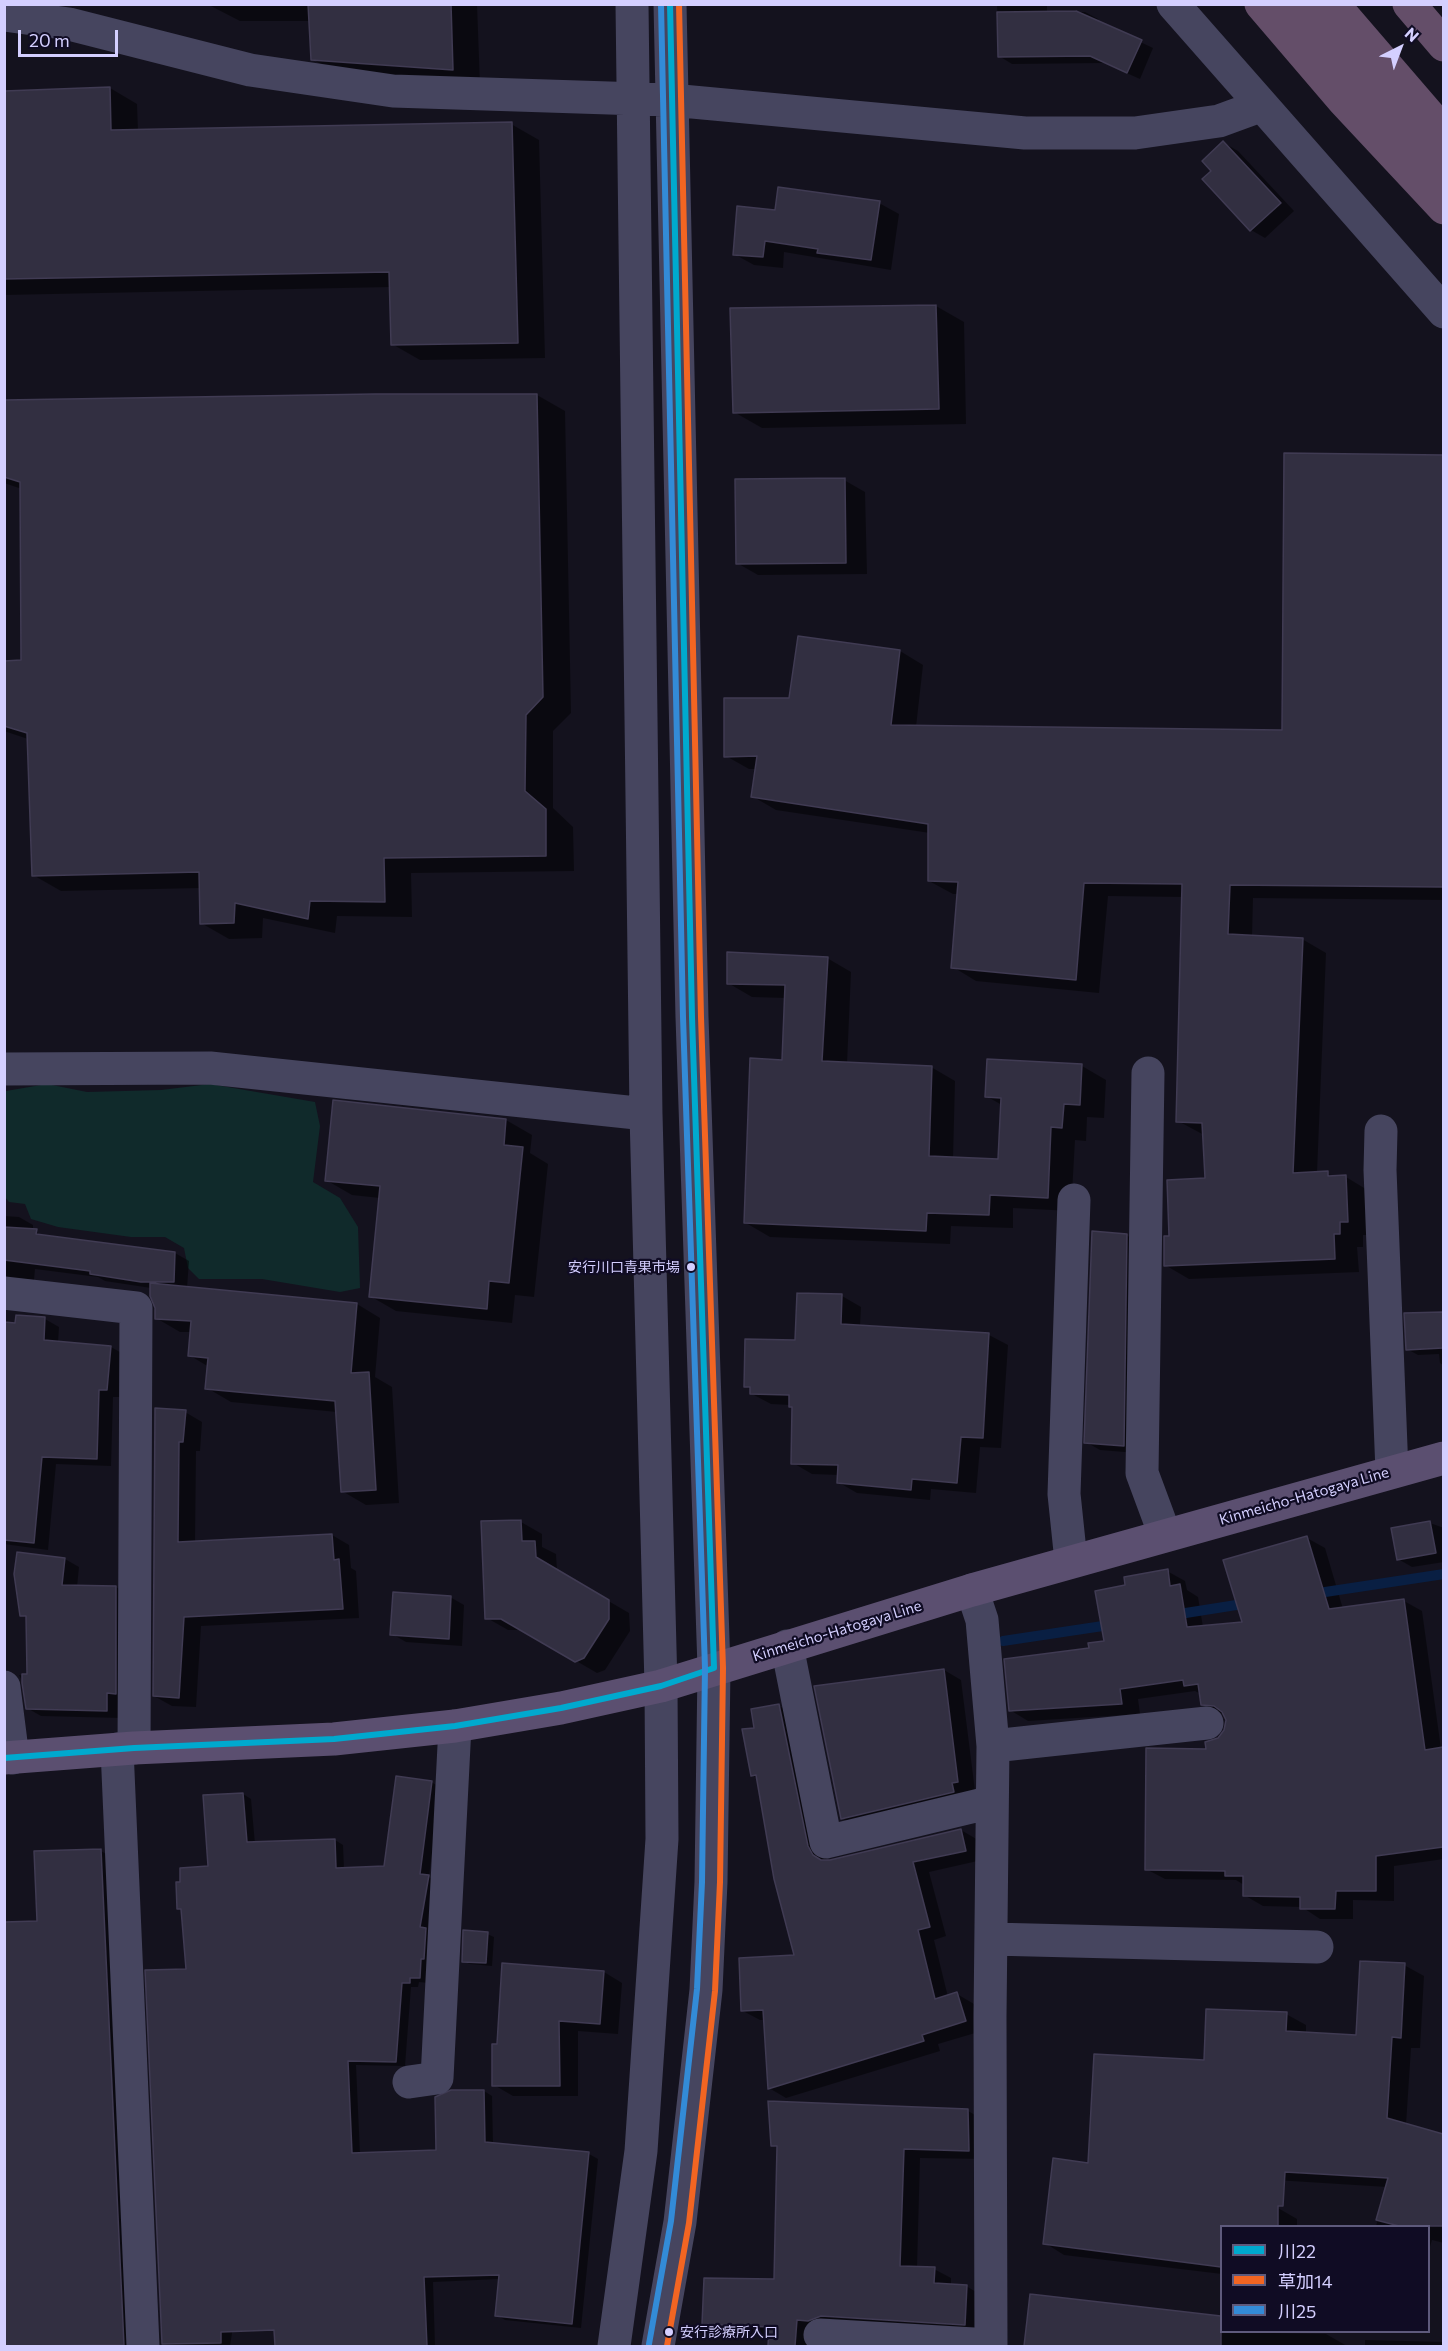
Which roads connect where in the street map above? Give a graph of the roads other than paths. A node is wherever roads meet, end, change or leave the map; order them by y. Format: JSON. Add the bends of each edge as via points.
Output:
{"nodes":[{"id":1,"x":632,"y":4,"type":"edge"},
{"id":2,"x":670,"y":4,"type":"edge"},
{"id":3,"x":1173,"y":4,"type":"edge"},
{"id":4,"x":1261,"y":4,"type":"edge"},
{"id":5,"x":1298,"y":4,"type":"edge"},
{"id":6,"x":1334,"y":4,"type":"edge"},
{"id":7,"x":1409,"y":4,"type":"edge"},
{"id":8,"x":4,"y":15,"type":"edge"},
{"id":9,"x":1443,"y":45,"type":"edge"},
{"id":10,"x":634,"y":98,"type":"junction"},
{"id":11,"x":671,"y":100,"type":"junction"},
{"id":12,"x":1260,"y":106,"type":"junction"},
{"id":13,"x":1443,"y":133,"type":"edge"},
{"id":14,"x":1443,"y":175,"type":"edge"},
{"id":15,"x":1443,"y":208,"type":"edge"},
{"id":16,"x":1443,"y":312,"type":"edge"},
{"id":17,"x":4,"y":1068,"type":"edge"},
{"id":18,"x":1148,"y":1073,"type":"dead end"},
{"id":19,"x":646,"y":1114,"type":"junction"},
{"id":20,"x":1381,"y":1131,"type":"dead end"},
{"id":21,"x":1074,"y":1200,"type":"dead end"},
{"id":22,"x":4,"y":1293,"type":"edge"},
{"id":23,"x":1443,"y":1458,"type":"edge"},
{"id":24,"x":1392,"y":1472,"type":"junction"},
{"id":25,"x":1165,"y":1535,"type":"junction"},
{"id":26,"x":1071,"y":1561,"type":"junction"},
{"id":27,"x":972,"y":1590,"type":"junction"},
{"id":28,"x":787,"y":1646,"type":"junction"},
{"id":29,"x":714,"y":1668,"type":"junction"},
{"id":30,"x":661,"y":1686,"type":"junction"},
{"id":31,"x":4,"y":1687,"type":"edge"},
{"id":32,"x":1207,"y":1723,"type":"dead end"},
{"id":33,"x":455,"y":1726,"type":"junction"},
{"id":34,"x":993,"y":1746,"type":"junction"},
{"id":35,"x":125,"y":1749,"type":"junction"},
{"id":36,"x":9,"y":1758,"type":"edge"},
{"id":37,"x":992,"y":1802,"type":"junction"},
{"id":38,"x":991,"y":1939,"type":"junction"},
{"id":39,"x":1317,"y":1947,"type":"dead end"},
{"id":40,"x":409,"y":2082,"type":"dead end"},
{"id":41,"x":820,"y":2335,"type":"dead end"},
{"id":42,"x":143,"y":2346,"type":"edge"},
{"id":43,"x":614,"y":2346,"type":"edge"},
{"id":44,"x":658,"y":2346,"type":"edge"},
{"id":45,"x":991,"y":2346,"type":"edge"}],
"edges":[{"from":1,"to":10,"type":"street"},
{"from":2,"to":11,"type":"street"},
{"from":3,"to":12,"type":"street"},
{"from":4,"to":15,"type":"highway"},
{"from":5,"to":14,"type":"highway"},
{"from":6,"to":13,"type":"highway"},
{"from":7,"to":9,"type":"highway"},
{"from":8,"to":10,"type":"street","via":[[69,24],[250,70],[393,92]]},
{"from":10,"to":11,"type":"street"},
{"from":10,"to":19,"type":"street"},
{"from":11,"to":12,"type":"street","via":[[1025,133],[1135,133],[1219,121]]},
{"from":11,"to":29,"type":"street","via":[[692,1029]]},
{"from":12,"to":16,"type":"street"},
{"from":17,"to":19,"type":"street","via":[[210,1068]]},
{"from":18,"to":25,"type":"street","via":[[1142,1473]]},
{"from":19,"to":30,"type":"street"},
{"from":20,"to":24,"type":"street"},
{"from":21,"to":26,"type":"street","via":[[1064,1494]]},
{"from":22,"to":35,"type":"street","via":[[136,1308]]},
{"from":23,"to":24,"type":"main road","name":"Kinmeicho-Hatogaya Line"},
{"from":24,"to":25,"type":"main road","name":"Kinmeicho-Hatogaya Line"},
{"from":25,"to":26,"type":"main road","name":"Kinmeicho-Hatogaya Line"},
{"from":26,"to":27,"type":"main road","name":"Kinmeicho-Hatogaya Line"},
{"from":27,"to":28,"type":"main road","name":"Kinmeicho-Hatogaya Line"},
{"from":27,"to":34,"type":"street","via":[[982,1620]]},
{"from":28,"to":29,"type":"main road","name":"Kinmeicho-Hatogaya Line"},
{"from":28,"to":37,"type":"street","via":[[826,1842]]},
{"from":29,"to":30,"type":"main road","name":"Kinmeicho-Hatogaya Line"},
{"from":29,"to":44,"type":"street","via":[[706,1990],[680,2222]]},
{"from":30,"to":33,"type":"main road","name":"Kinmeicho-Hatogaya Line"},
{"from":30,"to":43,"type":"street","via":[[662,1839],[653,1995],[641,2151]]},
{"from":31,"to":36,"type":"street"},
{"from":32,"to":34,"type":"street"},
{"from":33,"to":35,"type":"main road","name":"Kinmeicho-Hatogaya Line","via":[[334,1739]]},
{"from":33,"to":40,"type":"street","via":[[437,2078]]},
{"from":34,"to":37,"type":"street"},
{"from":35,"to":36,"type":"main road","name":"Kinmeicho-Hatogaya Line"},
{"from":35,"to":42,"type":"street"},
{"from":37,"to":38,"type":"street"},
{"from":38,"to":39,"type":"street"},
{"from":38,"to":45,"type":"street"},
{"from":41,"to":45,"type":"street"}]}
